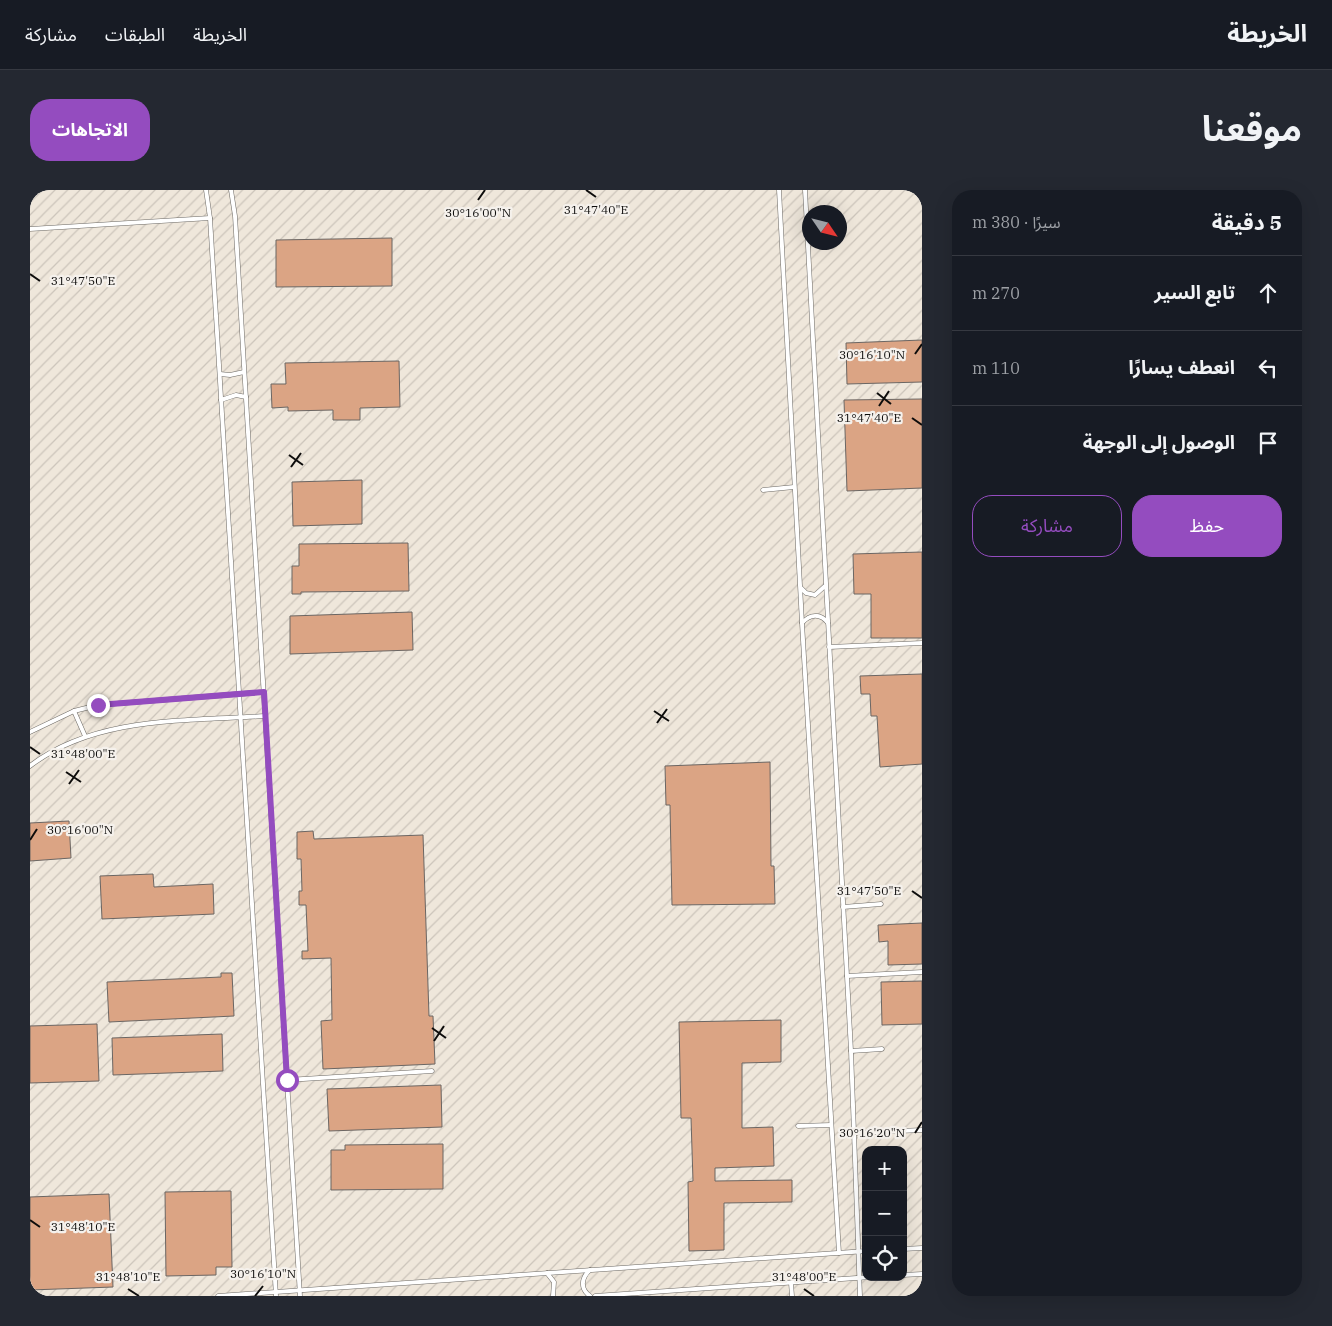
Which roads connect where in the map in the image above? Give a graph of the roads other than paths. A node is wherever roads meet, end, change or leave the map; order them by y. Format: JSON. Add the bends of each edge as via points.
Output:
{"nodes":[{"id":1,"x":206,"y":190,"type":"edge"},
{"id":2,"x":231,"y":190,"type":"edge"},
{"id":3,"x":779,"y":190,"type":"edge"},
{"id":4,"x":805,"y":190,"type":"edge"},
{"id":5,"x":210,"y":218,"type":"junction"},
{"id":6,"x":30,"y":229,"type":"edge"},
{"id":7,"x":244,"y":372,"type":"junction"},
{"id":8,"x":220,"y":374,"type":"junction"},
{"id":9,"x":246,"y":397,"type":"junction"},
{"id":10,"x":221,"y":400,"type":"junction"},
{"id":11,"x":794,"y":487,"type":"junction"},
{"id":12,"x":763,"y":490,"type":"dead end"},
{"id":13,"x":826,"y":585,"type":"junction"},
{"id":14,"x":800,"y":586,"type":"junction"},
{"id":15,"x":802,"y":623,"type":"junction"},
{"id":16,"x":828,"y":623,"type":"junction"},
{"id":17,"x":922,"y":643,"type":"edge"},
{"id":18,"x":829,"y":647,"type":"junction"},
{"id":19,"x":264,"y":692,"type":"junction"},
{"id":20,"x":239,"y":694,"type":"junction"},
{"id":21,"x":74,"y":711,"type":"junction"},
{"id":22,"x":265,"y":716,"type":"junction"},
{"id":23,"x":241,"y":718,"type":"junction"},
{"id":24,"x":30,"y":732,"type":"edge"},
{"id":25,"x":85,"y":736,"type":"junction"},
{"id":26,"x":30,"y":766,"type":"edge"},
{"id":27,"x":882,"y":904,"type":"dead end"},
{"id":28,"x":843,"y":906,"type":"junction"},
{"id":29,"x":922,"y":972,"type":"edge"},
{"id":30,"x":847,"y":976,"type":"junction"},
{"id":31,"x":882,"y":1049,"type":"dead end"},
{"id":32,"x":851,"y":1051,"type":"junction"},
{"id":33,"x":432,"y":1071,"type":"dead end"},
{"id":34,"x":287,"y":1080,"type":"junction"},
{"id":35,"x":831,"y":1124,"type":"junction"},
{"id":36,"x":798,"y":1126,"type":"dead end"},
{"id":37,"x":922,"y":1130,"type":"edge"},
{"id":38,"x":854,"y":1133,"type":"junction"},
{"id":39,"x":922,"y":1248,"type":"edge"},
{"id":40,"x":907,"y":1249,"type":"edge"},
{"id":41,"x":859,"y":1252,"type":"junction"},
{"id":42,"x":862,"y":1252,"type":"edge"},
{"id":43,"x":839,"y":1253,"type":"junction"},
{"id":44,"x":590,"y":1270,"type":"junction"},
{"id":45,"x":547,"y":1273,"type":"junction"},
{"id":46,"x":922,"y":1274,"type":"edge"},
{"id":47,"x":907,"y":1275,"type":"edge"},
{"id":48,"x":858,"y":1278,"type":"junction"},
{"id":49,"x":862,"y":1278,"type":"edge"},
{"id":50,"x":791,"y":1283,"type":"junction"},
{"id":51,"x":708,"y":1289,"type":"junction"},
{"id":52,"x":300,"y":1290,"type":"junction"},
{"id":53,"x":276,"y":1294,"type":"edge"},
{"id":54,"x":218,"y":1296,"type":"edge"},
{"id":55,"x":300,"y":1296,"type":"edge"},
{"id":56,"x":553,"y":1296,"type":"edge"},
{"id":57,"x":590,"y":1296,"type":"edge"},
{"id":58,"x":595,"y":1296,"type":"edge"},
{"id":59,"x":708,"y":1296,"type":"edge"},
{"id":60,"x":792,"y":1296,"type":"edge"},
{"id":61,"x":860,"y":1296,"type":"edge"}],
"edges":[{"from":1,"to":5,"type":"lane"},
{"from":2,"to":7,"type":"lane"},
{"from":3,"to":11,"type":"lane"},
{"from":4,"to":13,"type":"lane"},
{"from":5,"to":6,"type":"lane"},
{"from":5,"to":8,"type":"lane"},
{"from":7,"to":8,"type":"lane","via":[[230,376]]},
{"from":7,"to":9,"type":"lane"},
{"from":8,"to":10,"type":"lane"},
{"from":9,"to":10,"type":"lane","via":[[236,395]]},
{"from":9,"to":19,"type":"lane"},
{"from":10,"to":20,"type":"lane"},
{"from":11,"to":12,"type":"lane"},
{"from":11,"to":14,"type":"lane"},
{"from":13,"to":14,"type":"lane","via":[[815,594],[806,593]]},
{"from":13,"to":16,"type":"lane"},
{"from":14,"to":15,"type":"lane"},
{"from":15,"to":16,"type":"lane","via":[[815,615]]},
{"from":15,"to":35,"type":"lane"},
{"from":16,"to":18,"type":"lane"},
{"from":17,"to":18,"type":"lane"},
{"from":18,"to":28,"type":"lane"},
{"from":19,"to":20,"type":"lane"},
{"from":19,"to":22,"type":"lane"},
{"from":20,"to":21,"type":"lane","via":[[123,701]]},
{"from":20,"to":23,"type":"lane"},
{"from":21,"to":24,"type":"lane"},
{"from":21,"to":25,"type":"lane"},
{"from":22,"to":23,"type":"lane"},
{"from":22,"to":34,"type":"lane"},
{"from":23,"to":25,"type":"lane","via":[[134,726]]},
{"from":23,"to":53,"type":"lane"},
{"from":25,"to":26,"type":"lane","via":[[61,746]]},
{"from":27,"to":28,"type":"lane"},
{"from":28,"to":30,"type":"lane"},
{"from":29,"to":30,"type":"lane"},
{"from":30,"to":32,"type":"lane"},
{"from":31,"to":32,"type":"lane"},
{"from":32,"to":38,"type":"lane"},
{"from":33,"to":34,"type":"lane"},
{"from":34,"to":52,"type":"lane"},
{"from":35,"to":36,"type":"lane"},
{"from":35,"to":43,"type":"lane"},
{"from":37,"to":38,"type":"lane"},
{"from":38,"to":41,"type":"lane"},
{"from":39,"to":40,"type":"lane"},
{"from":41,"to":42,"type":"lane"},
{"from":41,"to":43,"type":"lane"},
{"from":41,"to":48,"type":"lane"},
{"from":43,"to":44,"type":"lane"},
{"from":44,"to":45,"type":"lane"},
{"from":44,"to":57,"type":"lane","via":[[582,1284]]},
{"from":45,"to":52,"type":"lane"},
{"from":45,"to":56,"type":"lane","via":[[554,1282]]},
{"from":46,"to":47,"type":"lane"},
{"from":48,"to":49,"type":"lane"},
{"from":48,"to":50,"type":"lane"},
{"from":48,"to":61,"type":"lane"},
{"from":50,"to":51,"type":"lane"},
{"from":50,"to":60,"type":"lane"},
{"from":51,"to":58,"type":"lane"},
{"from":51,"to":59,"type":"lane"},
{"from":52,"to":53,"type":"lane"},
{"from":52,"to":55,"type":"lane"},
{"from":53,"to":54,"type":"lane"}]}
